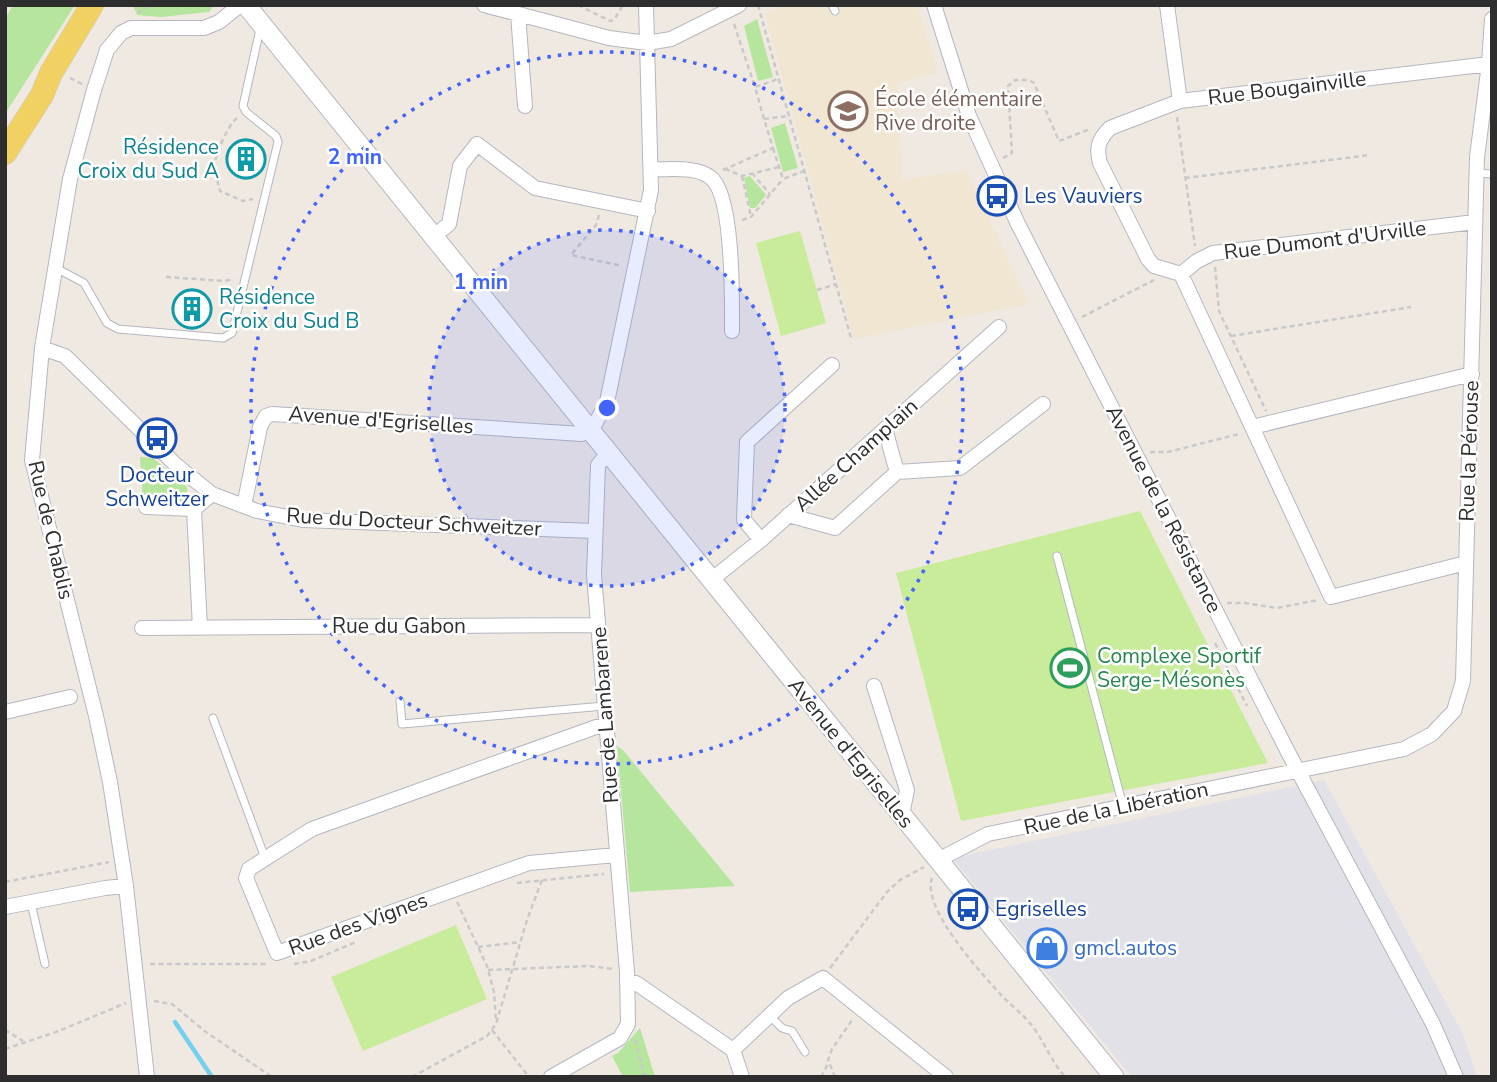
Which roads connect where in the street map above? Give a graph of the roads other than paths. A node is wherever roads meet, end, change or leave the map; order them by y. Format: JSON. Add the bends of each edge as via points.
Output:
{"nodes":[{"id":1,"x":92,"y":5,"type":"edge"},
{"id":2,"x":109,"y":5,"type":"edge"},
{"id":3,"x":240,"y":5,"type":"edge"},
{"id":4,"x":246,"y":5,"type":"edge"},
{"id":5,"x":484,"y":5,"type":"edge"},
{"id":6,"x":646,"y":5,"type":"edge"},
{"id":7,"x":934,"y":5,"type":"edge"},
{"id":8,"x":1167,"y":5,"type":"edge"},
{"id":9,"x":734,"y":7,"type":"edge"},
{"id":10,"x":518,"y":14,"type":"junction"},
{"id":11,"x":1492,"y":19,"type":"edge"},
{"id":12,"x":260,"y":24,"type":"junction"},
{"id":13,"x":647,"y":43,"type":"junction"},
{"id":14,"x":1489,"y":64,"type":"junction"},
{"id":15,"x":42,"y":95,"type":"junction"},
{"id":16,"x":1180,"y":101,"type":"junction"},
{"id":17,"x":525,"y":106,"type":"dead end"},
{"id":18,"x":1485,"y":142,"type":"edge"},
{"id":19,"x":5,"y":153,"type":"edge"},
{"id":20,"x":652,"y":169,"type":"junction"},
{"id":21,"x":1484,"y":173,"type":"edge"},
{"id":22,"x":648,"y":211,"type":"junction"},
{"id":23,"x":1475,"y":222,"type":"junction"},
{"id":24,"x":433,"y":237,"type":"junction"},
{"id":25,"x":54,"y":267,"type":"junction"},
{"id":26,"x":1181,"y":274,"type":"junction"},
{"id":27,"x":999,"y":327,"type":"dead end"},
{"id":28,"x":732,"y":331,"type":"dead end"},
{"id":29,"x":42,"y":348,"type":"junction"},
{"id":30,"x":832,"y":365,"type":"dead end"},
{"id":31,"x":1472,"y":374,"type":"junction"},
{"id":32,"x":1043,"y":404,"type":"dead end"},
{"id":33,"x":1252,"y":427,"type":"junction"},
{"id":34,"x":885,"y":429,"type":"junction"},
{"id":35,"x":589,"y":430,"type":"junction"},
{"id":36,"x":608,"y":453,"type":"junction"},
{"id":37,"x":897,"y":472,"type":"junction"},
{"id":38,"x":212,"y":494,"type":"junction"},
{"id":39,"x":244,"y":506,"type":"junction"},
{"id":40,"x":146,"y":507,"type":"dead end"},
{"id":41,"x":194,"y":509,"type":"junction"},
{"id":42,"x":788,"y":515,"type":"junction"},
{"id":43,"x":594,"y":531,"type":"junction"},
{"id":44,"x":761,"y":540,"type":"junction"},
{"id":45,"x":1057,"y":556,"type":"dead end"},
{"id":46,"x":1466,"y":563,"type":"junction"},
{"id":47,"x":711,"y":580,"type":"junction"},
{"id":48,"x":598,"y":625,"type":"junction"},
{"id":49,"x":142,"y":628,"type":"dead end"},
{"id":50,"x":200,"y":628,"type":"junction"},
{"id":51,"x":874,"y":687,"type":"dead end"},
{"id":52,"x":70,"y":697,"type":"dead end"},
{"id":53,"x":400,"y":701,"type":"dead end"},
{"id":54,"x":604,"y":706,"type":"junction"},
{"id":55,"x":5,"y":712,"type":"edge"},
{"id":56,"x":213,"y":718,"type":"dead end"},
{"id":57,"x":605,"y":726,"type":"junction"},
{"id":58,"x":1298,"y":771,"type":"junction"},
{"id":59,"x":1123,"y":807,"type":"junction"},
{"id":60,"x":902,"y":815,"type":"junction"},
{"id":61,"x":616,"y":855,"type":"junction"},
{"id":62,"x":265,"y":858,"type":"junction"},
{"id":63,"x":938,"y":860,"type":"junction"},
{"id":64,"x":126,"y":886,"type":"junction"},
{"id":65,"x":31,"y":902,"type":"junction"},
{"id":66,"x":5,"y":907,"type":"edge"},
{"id":67,"x":45,"y":964,"type":"dead end"},
{"id":68,"x":627,"y":977,"type":"junction"},
{"id":69,"x":769,"y":1015,"type":"junction"},
{"id":70,"x":733,"y":1049,"type":"junction"},
{"id":71,"x":805,"y":1052,"type":"dead end"},
{"id":72,"x":147,"y":1077,"type":"edge"},
{"id":73,"x":551,"y":1077,"type":"edge"},
{"id":74,"x":742,"y":1077,"type":"edge"},
{"id":75,"x":946,"y":1077,"type":"edge"},
{"id":76,"x":1114,"y":1077,"type":"edge"},
{"id":77,"x":1456,"y":1077,"type":"edge"}],
"edges":[{"from":1,"to":15,"type":"main road"},
{"from":2,"to":15,"type":"main road","via":[[63,76]]},
{"from":3,"to":25,"type":"street","name":"Rue de Chablis","via":[[204,28],[131,28],[113,41],[94,90],[74,166]]},
{"from":4,"to":12,"type":"street","name":"Avenue d'Egriselles"},
{"from":5,"to":10,"type":"street"},
{"from":6,"to":13,"type":"street"},
{"from":7,"to":58,"type":"street","name":"Avenue de la Résistance","via":[[968,116],[1018,224]]},
{"from":8,"to":16,"type":"street","name":"Rue Bougainville"},
{"from":9,"to":13,"type":"street","via":[[671,39]]},
{"from":10,"to":13,"type":"street"},
{"from":10,"to":17,"type":"street"},
{"from":11,"to":14,"type":"street","name":"Rue la Pérouse"},
{"from":12,"to":24,"type":"street","name":"Avenue d'Egriselles"},
{"from":12,"to":25,"type":"lane","via":[[243,106],[278,142],[232,333],[223,338],[118,329],[107,323],[84,283]]},
{"from":13,"to":20,"type":"street"},
{"from":14,"to":16,"type":"street","name":"Rue Bougainville"},
{"from":14,"to":18,"type":"street","name":"Rue la Pérouse"},
{"from":15,"to":19,"type":"main road"},
{"from":16,"to":26,"type":"street","via":[[1110,128],[1097,150],[1148,259],[1154,266]]},
{"from":18,"to":21,"type":"street","name":"Rue la Pérouse"},
{"from":20,"to":22,"type":"street"},
{"from":20,"to":28,"type":"street","via":[[718,173],[730,238]]},
{"from":21,"to":23,"type":"street","name":"Rue la Pérouse"},
{"from":22,"to":24,"type":"street","via":[[536,188],[477,144],[460,166],[449,224]]},
{"from":22,"to":35,"type":"street","via":[[607,402]]},
{"from":23,"to":26,"type":"street","name":"Rue Dumont d'Urville","via":[[1213,253]]},
{"from":23,"to":31,"type":"street","name":"Rue la Pérouse"},
{"from":24,"to":35,"type":"street","name":"Avenue d'Egriselles"},
{"from":25,"to":29,"type":"street","name":"Rue de Chablis"},
{"from":26,"to":33,"type":"street"},
{"from":27,"to":34,"type":"street","name":"Allée Champlain"},
{"from":29,"to":38,"type":"street","name":"Rue du Docteur Schweitzer","via":[[65,356]]},
{"from":29,"to":64,"type":"street","name":"Rue de Chablis","via":[[32,460],[96,716]]},
{"from":30,"to":44,"type":"street","via":[[747,442],[744,520]]},
{"from":31,"to":33,"type":"street"},
{"from":31,"to":46,"type":"street","name":"Rue la Pérouse"},
{"from":32,"to":37,"type":"street","via":[[960,468]]},
{"from":33,"to":46,"type":"street","via":[[1331,597]]},
{"from":34,"to":37,"type":"street"},
{"from":34,"to":42,"type":"street","name":"Allée Champlain"},
{"from":35,"to":36,"type":"street","name":"Avenue d'Egriselles"},
{"from":35,"to":39,"type":"street","name":"Avenue d'Egriselles","via":[[582,434],[272,414],[260,427]]},
{"from":36,"to":43,"type":"street","name":"Rue de Lambarene","via":[[598,465]]},
{"from":36,"to":47,"type":"street","name":"Avenue d'Egriselles"},
{"from":37,"to":42,"type":"street","via":[[835,528]]},
{"from":38,"to":39,"type":"street","name":"Rue du Docteur Schweitzer"},
{"from":38,"to":41,"type":"street"},
{"from":39,"to":43,"type":"street","name":"Rue du Docteur Schweitzer","via":[[303,520]]},
{"from":40,"to":41,"type":"street"},
{"from":41,"to":50,"type":"street"},
{"from":42,"to":44,"type":"street","name":"Allée Champlain"},
{"from":43,"to":48,"type":"street","name":"Rue de Lambarene"},
{"from":44,"to":47,"type":"street","name":"Allée Champlain"},
{"from":45,"to":59,"type":"lane"},
{"from":46,"to":58,"type":"street","name":"Rue la Pérouse","via":[[1463,681],[1454,711],[1432,734],[1404,748]]},
{"from":47,"to":60,"type":"street","name":"Avenue d'Egriselles"},
{"from":48,"to":50,"type":"street","name":"Rue du Gabon"},
{"from":48,"to":54,"type":"street","name":"Rue de Lambarene"},
{"from":49,"to":50,"type":"street","name":"Rue du Gabon"},
{"from":51,"to":60,"type":"street","via":[[907,790]]},
{"from":52,"to":55,"type":"street"},
{"from":53,"to":54,"type":"lane","via":[[402,724]]},
{"from":54,"to":57,"type":"street","name":"Rue de Lambarene"},
{"from":56,"to":62,"type":"lane"},
{"from":57,"to":61,"type":"street","name":"Rue de Lambarene"},
{"from":57,"to":62,"type":"street","name":"Rue des Vignes","via":[[312,829]]},
{"from":58,"to":59,"type":"street","name":"Rue de la Libération"},
{"from":58,"to":77,"type":"street","name":"Avenue de la Résistance","via":[[1433,1024]]},
{"from":59,"to":63,"type":"street","name":"Rue de la Libération","via":[[988,834]]},
{"from":60,"to":63,"type":"street","name":"Avenue d'Egriselles"},
{"from":61,"to":62,"type":"street","name":"Rue des Vignes","via":[[529,863],[277,953],[246,878],[249,869]]},
{"from":61,"to":68,"type":"street","name":"Rue de Lambarene"},
{"from":63,"to":76,"type":"street","name":"Avenue d'Egriselles"},
{"from":64,"to":65,"type":"street"},
{"from":64,"to":72,"type":"street","name":"Rue de Chablis"},
{"from":65,"to":66,"type":"street"},
{"from":65,"to":67,"type":"lane"},
{"from":68,"to":70,"type":"street"},
{"from":68,"to":73,"type":"street","name":"Rue de Lambarene","via":[[625,1031]]},
{"from":69,"to":70,"type":"street"},
{"from":69,"to":71,"type":"lane","via":[[792,1031]]},
{"from":69,"to":75,"type":"street","via":[[823,978]]},
{"from":70,"to":74,"type":"street"}]}
